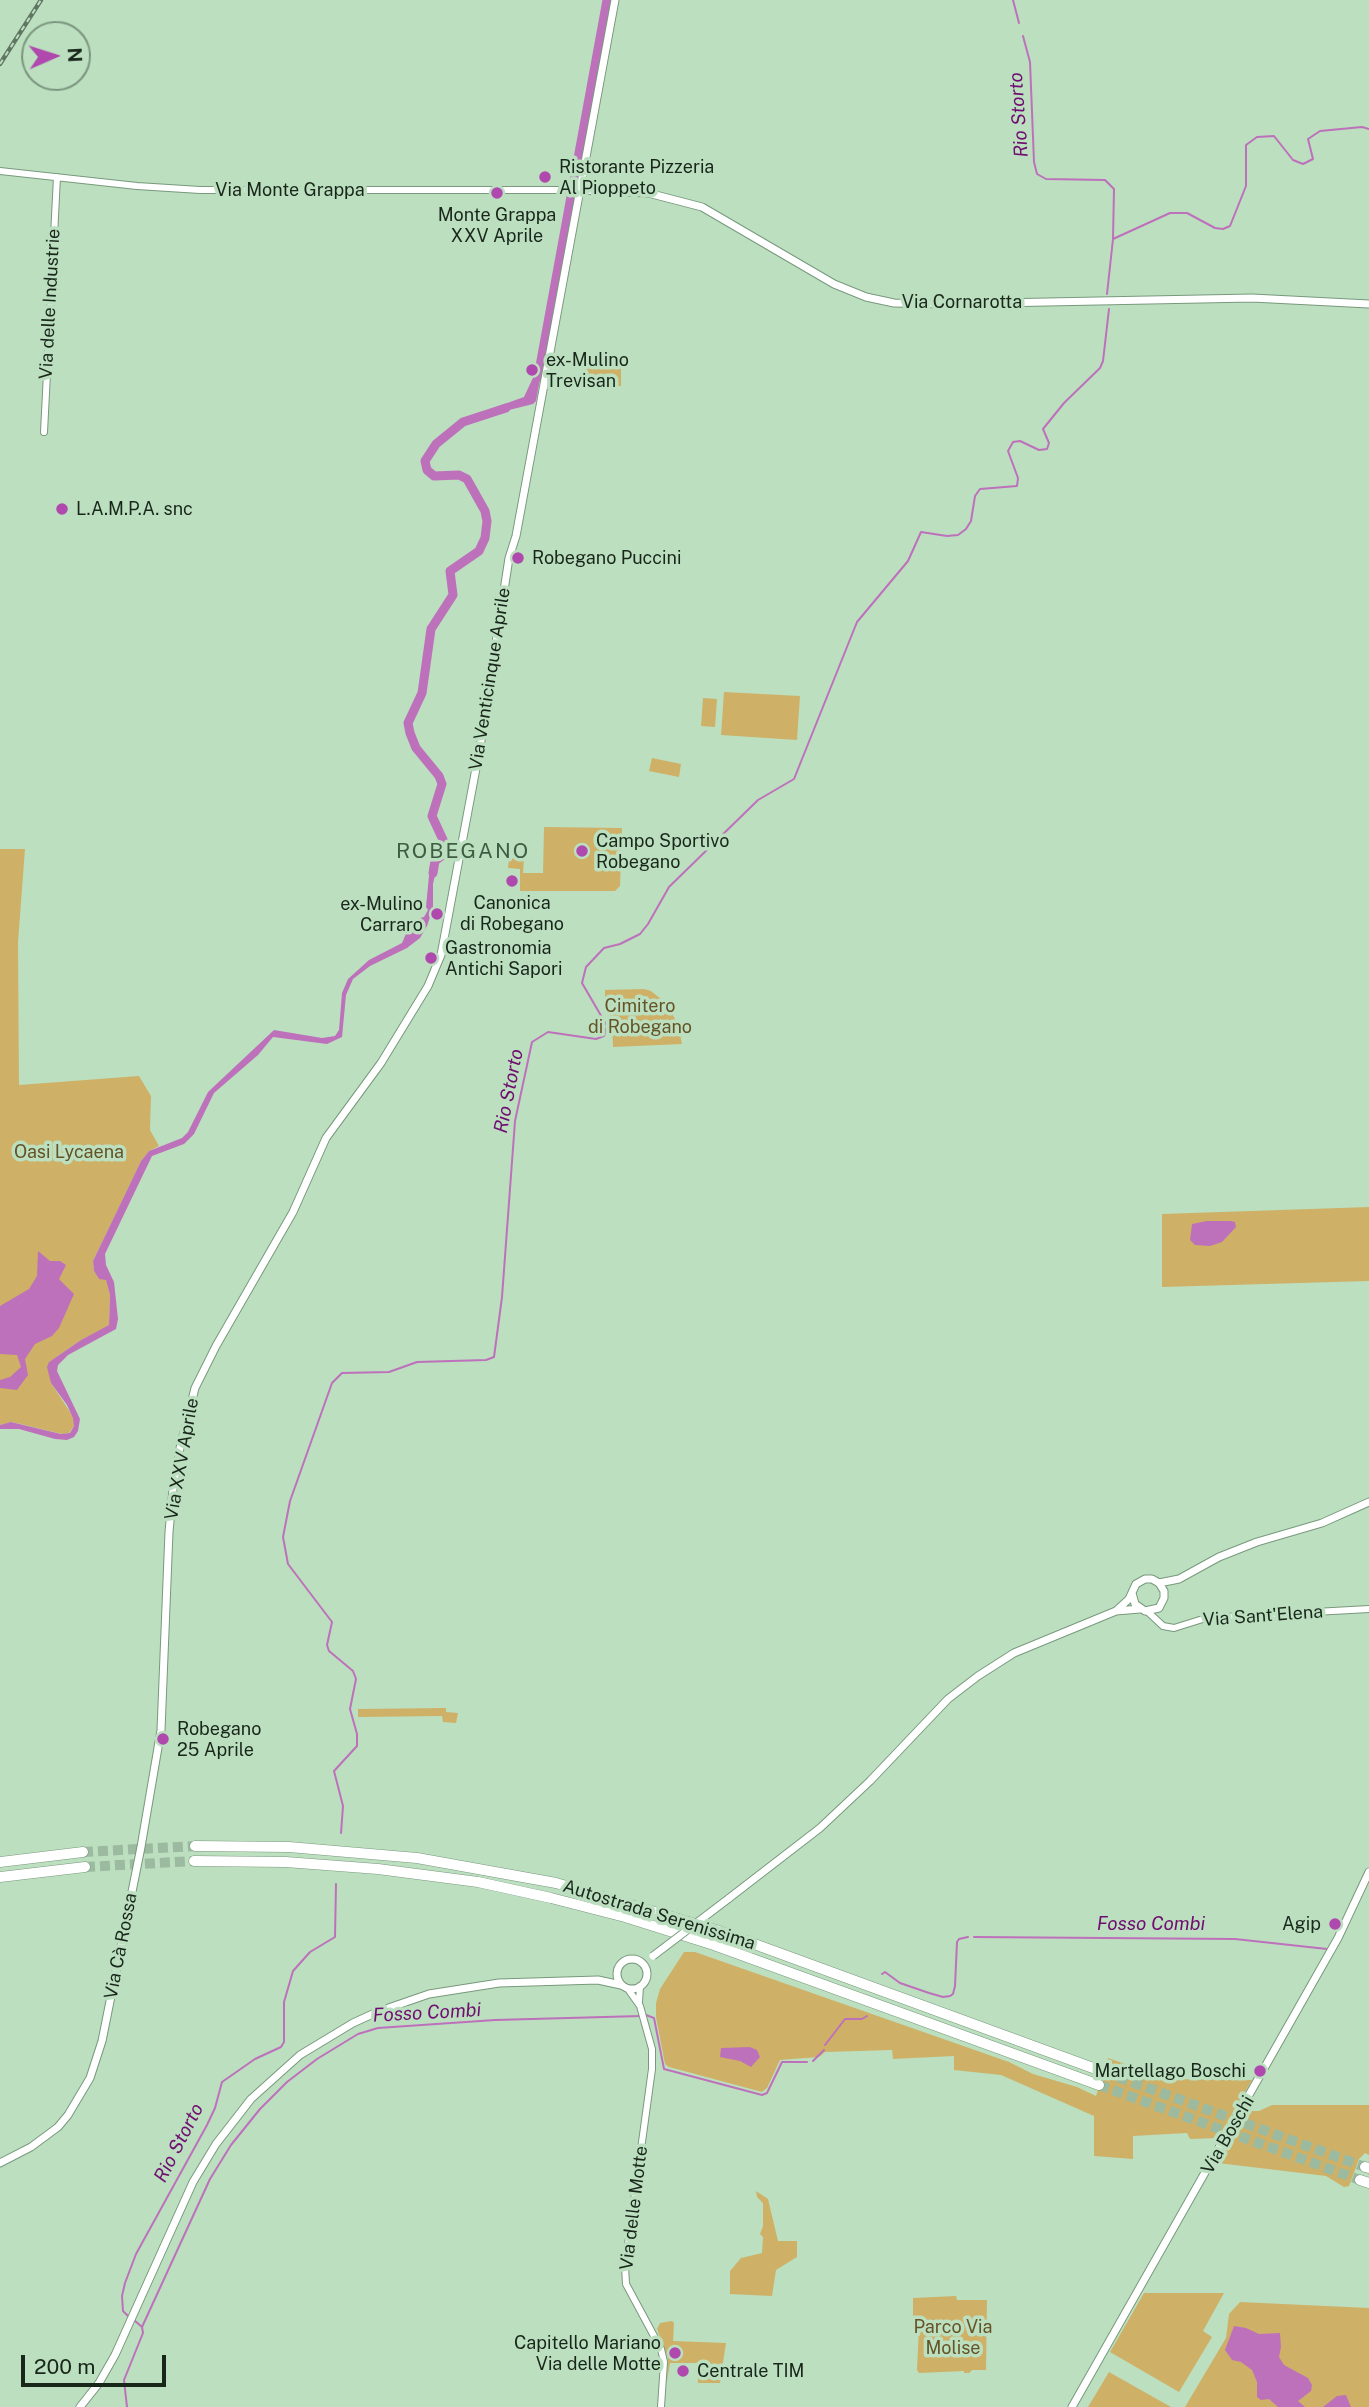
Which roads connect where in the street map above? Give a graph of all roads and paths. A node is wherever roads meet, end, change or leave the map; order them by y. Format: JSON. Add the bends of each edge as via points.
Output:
{"nodes":[{"id":1,"x":615,"y":0,"type":"edge"},
{"id":2,"x":0,"y":171,"type":"edge"},
{"id":3,"x":57,"y":177,"type":"junction"},
{"id":4,"x":578,"y":189,"type":"junction"},
{"id":5,"x":1369,"y":304,"type":"edge"},
{"id":6,"x":44,"y":432,"type":"dead end"},
{"id":7,"x":326,"y":1138,"type":"joint"},
{"id":8,"x":1369,"y":1502,"type":"edge"},
{"id":9,"x":1185,"y":1577,"type":"junction"},
{"id":10,"x":1159,"y":1583,"type":"junction"},
{"id":11,"x":1132,"y":1593,"type":"junction"},
{"id":12,"x":1164,"y":1596,"type":"junction"},
{"id":13,"x":1159,"y":1608,"type":"junction"},
{"id":14,"x":1369,"y":1609,"type":"edge"},
{"id":15,"x":1144,"y":1610,"type":"junction"},
{"id":16,"x":1116,"y":1611,"type":"junction"},
{"id":17,"x":1160,"y":1623,"type":"junction"},
{"id":18,"x":164,"y":1686,"type":"joint"},
{"id":19,"x":195,"y":1846,"type":"tunnel mouth"},
{"id":20,"x":83,"y":1852,"type":"tunnel mouth"},
{"id":21,"x":194,"y":1861,"type":"tunnel mouth"},
{"id":22,"x":0,"y":1862,"type":"edge"},
{"id":23,"x":85,"y":1867,"type":"tunnel mouth"},
{"id":24,"x":1369,"y":1872,"type":"edge"},
{"id":25,"x":0,"y":1877,"type":"edge"},
{"id":26,"x":653,"y":1956,"type":"junction"},
{"id":27,"x":638,"y":1960,"type":"junction"},
{"id":28,"x":618,"y":1968,"type":"junction"},
{"id":29,"x":647,"y":1969,"type":"junction"},
{"id":30,"x":598,"y":1980,"type":"junction"},
{"id":31,"x":640,"y":1986,"type":"junction"},
{"id":32,"x":625,"y":1987,"type":"junction"},
{"id":33,"x":639,"y":2001,"type":"junction"},
{"id":34,"x":1104,"y":2072,"type":"tunnel mouth"},
{"id":35,"x":1099,"y":2085,"type":"tunnel mouth"},
{"id":36,"x":0,"y":2163,"type":"edge"},
{"id":37,"x":80,"y":2407,"type":"edge"},
{"id":38,"x":661,"y":2407,"type":"edge"},
{"id":39,"x":1072,"y":2407,"type":"edge"}],
"edges":[{"from":1,"to":4,"type":"main road","name":"Via Venticinque Aprile"},
{"from":2,"to":3,"type":"street","name":"Via Monte Grappa"},
{"from":3,"to":4,"type":"street","name":"Via Monte Grappa","via":[[200,190]]},
{"from":3,"to":6,"type":"street","name":"Via delle Industrie"},
{"from":4,"to":5,"type":"main road","name":"Via Cornarotta","via":[[648,193],[702,207],[834,285],[894,303],[1252,298]]},
{"from":4,"to":7,"type":"main road","name":"Via Venticinque Aprile","via":[[441,956],[381,1063]]},
{"from":7,"to":18,"type":"main road","name":"Via XXV Aprile","via":[[293,1212],[204,1367],[189,1408],[171,1510]]},
{"from":8,"to":9,"type":"main road","via":[[1322,1523],[1219,1557]]},
{"from":9,"to":10,"type":"main road"},
{"from":9,"to":12,"type":"main road"},
{"from":10,"to":11,"type":"main road","via":[[1142,1580]]},
{"from":10,"to":12,"type":"main road"},
{"from":11,"to":15,"type":"main road","via":[[1134,1602]]},
{"from":11,"to":16,"type":"main road"},
{"from":12,"to":13,"type":"main road"},
{"from":13,"to":15,"type":"main road"},
{"from":13,"to":17,"type":"street"},
{"from":14,"to":17,"type":"street","name":"Via Sant'Elena","via":[[1206,1618],[1174,1628]]},
{"from":15,"to":16,"type":"main road"},
{"from":15,"to":17,"type":"street"},
{"from":16,"to":26,"type":"main road","bridge":true,"via":[[1014,1653],[978,1675],[947,1699],[829,1821]]},
{"from":18,"to":36,"type":"main road","name":"Via Cà Rossa","via":[[142,1838],[96,2061],[79,2099],[58,2127]]},
{"from":19,"to":34,"type":"highway","name":"Autostrada Serenissima","via":[[289,1847],[417,1858],[556,1883],[716,1930]]},
{"from":20,"to":22,"type":"highway"},
{"from":21,"to":35,"type":"highway","name":"Autostrada Serenissima","via":[[378,1869],[478,1882],[551,1898],[714,1945]]},
{"from":23,"to":25,"type":"highway"},
{"from":24,"to":39,"type":"main road","name":"Via Boschi","via":[[1339,1938]]},
{"from":26,"to":27,"type":"main road"},
{"from":26,"to":29,"type":"main road"},
{"from":27,"to":28,"type":"main road","via":[[627,1959]]},
{"from":27,"to":29,"type":"main road"},
{"from":28,"to":30,"type":"main road"},
{"from":28,"to":32,"type":"main road","via":[[617,1978]]},
{"from":29,"to":31,"type":"main road"},
{"from":30,"to":32,"type":"main road"},
{"from":30,"to":37,"type":"main road","via":[[499,1983],[429,1994],[377,2012],[300,2055],[251,2099],[216,2144],[193,2182],[106,2372]]},
{"from":31,"to":32,"type":"main road"},
{"from":31,"to":33,"type":"street","name":"Via delle Motte"},
{"from":32,"to":33,"type":"street"},
{"from":33,"to":38,"type":"street","name":"Via delle Motte","via":[[652,2049],[652,2069],[625,2266],[626,2284],[661,2349]]}]}
